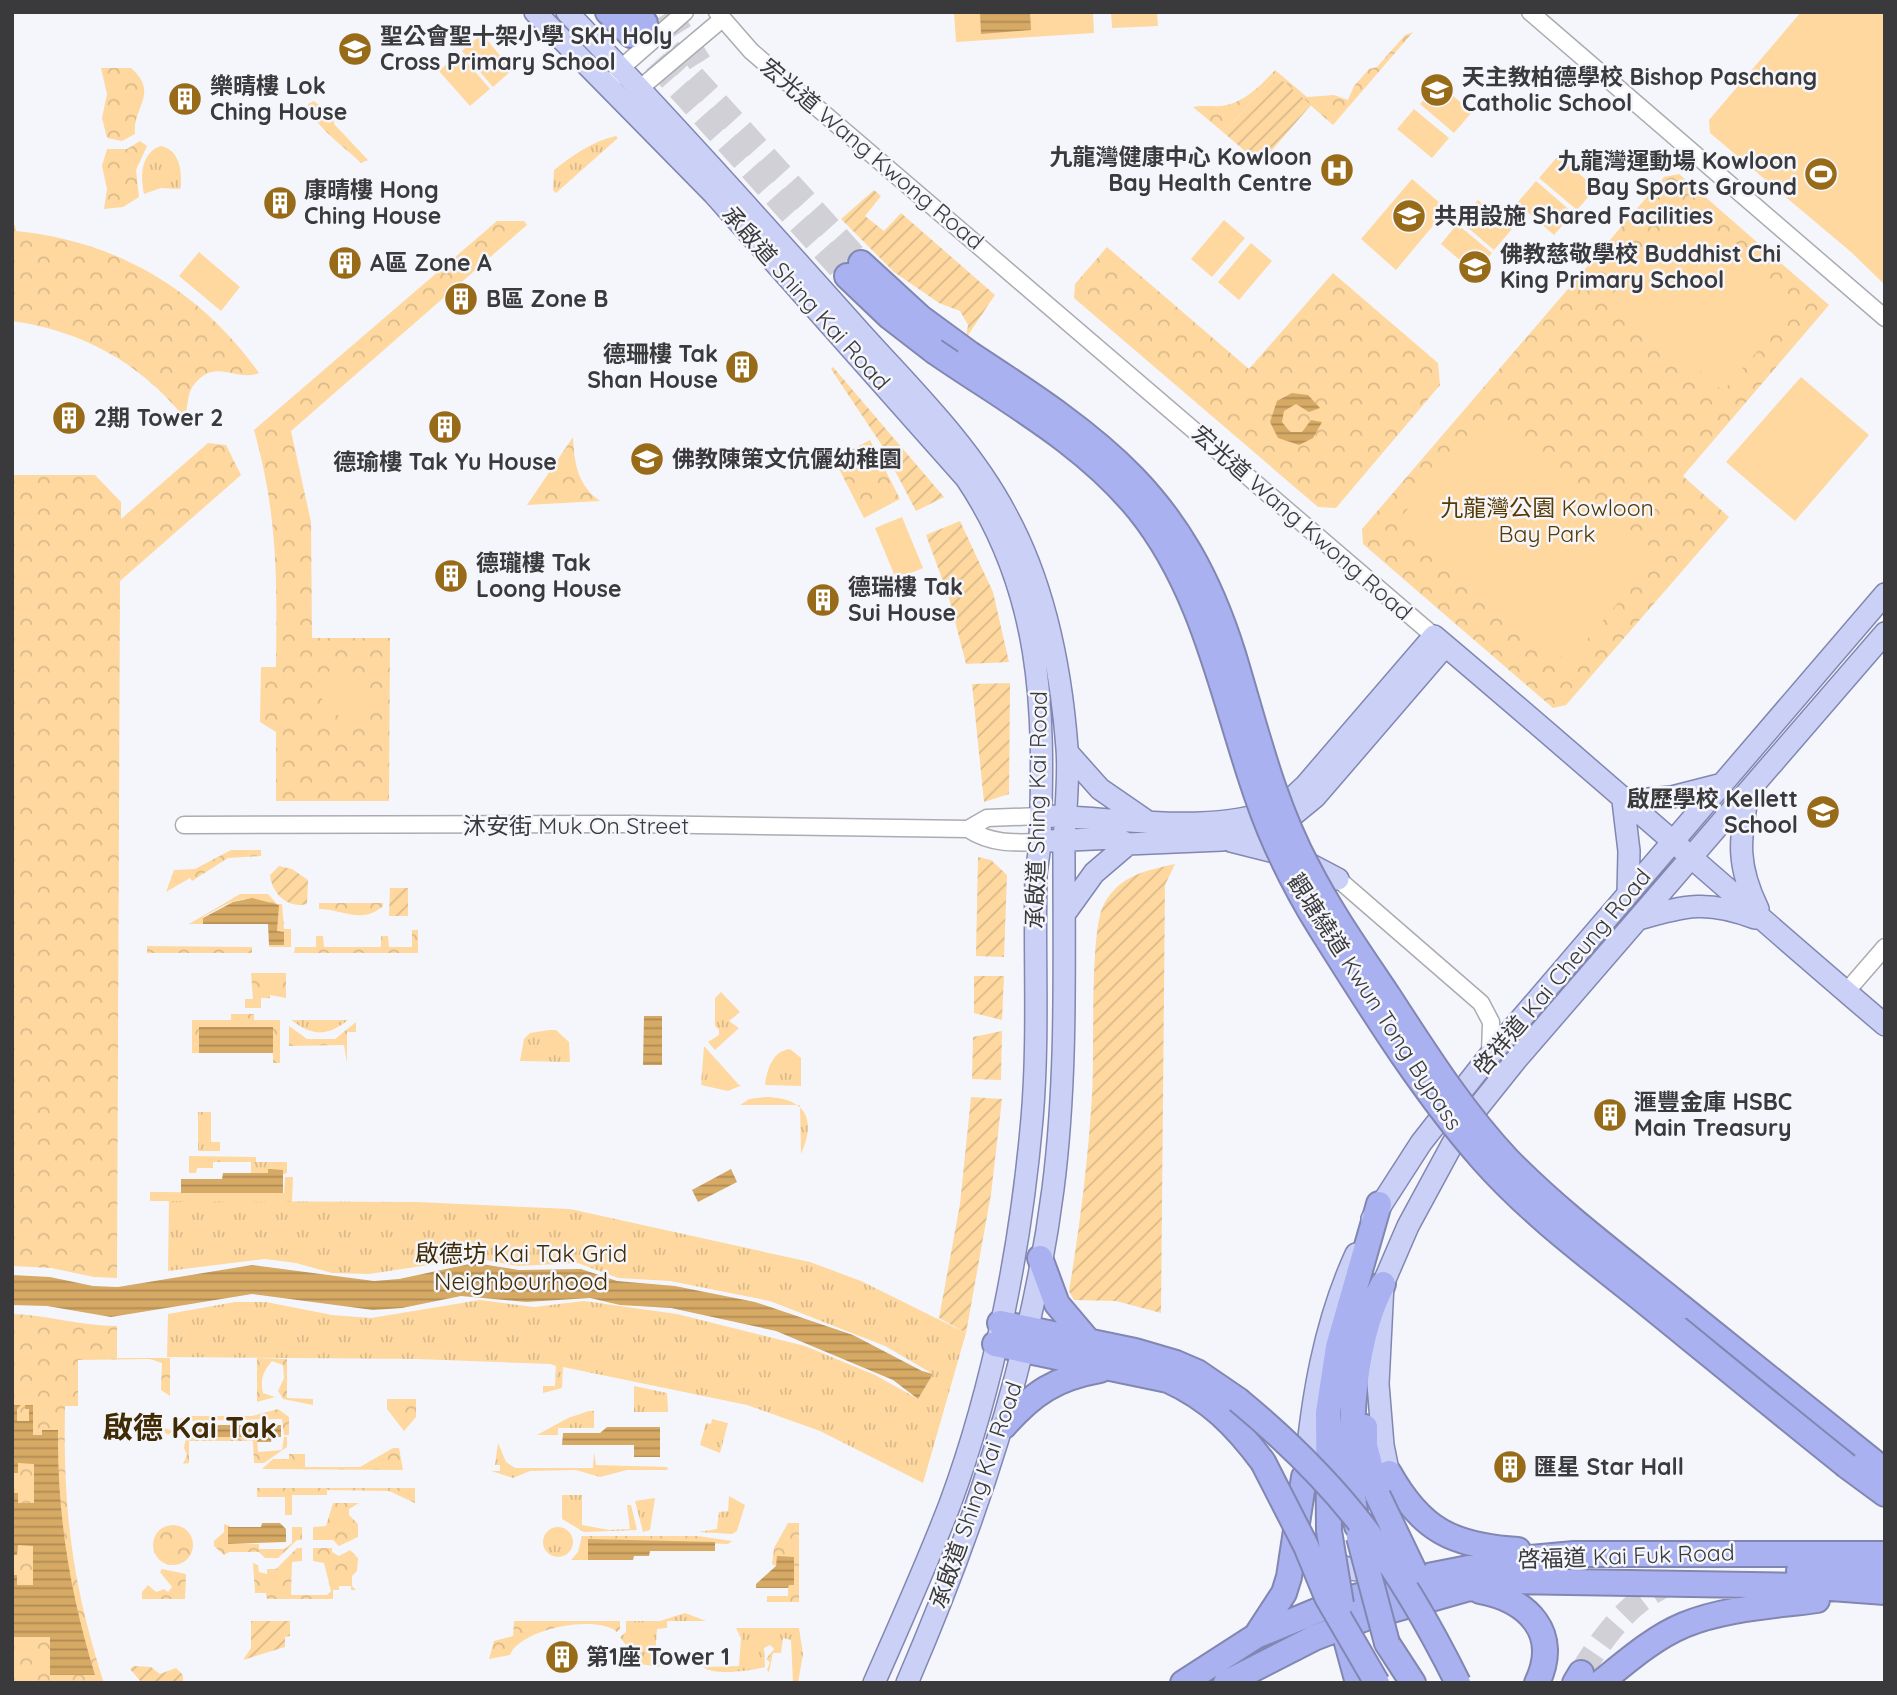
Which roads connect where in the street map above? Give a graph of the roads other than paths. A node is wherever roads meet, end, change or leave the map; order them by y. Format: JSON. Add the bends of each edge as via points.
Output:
{"nodes":[{"id":1,"x":535,"y":12,"type":"edge"},
{"id":2,"x":568,"y":12,"type":"edge"},
{"id":3,"x":608,"y":12,"type":"edge"},
{"id":4,"x":685,"y":12,"type":"edge"},
{"id":5,"x":1531,"y":12,"type":"edge"},
{"id":6,"x":719,"y":16,"type":"edge"},
{"id":7,"x":637,"y":21,"type":"tunnel mouth"},
{"id":8,"x":620,"y":69,"type":"junction"},
{"id":9,"x":623,"y":94,"type":"junction"},
{"id":10,"x":1885,"y":318,"type":"edge"},
{"id":11,"x":1885,"y":594,"type":"edge"},
{"id":12,"x":1885,"y":633,"type":"edge"},
{"id":13,"x":1439,"y":641,"type":"junction"},
{"id":14,"x":1068,"y":753,"type":"junction"},
{"id":15,"x":1719,"y":785,"type":"junction"},
{"id":16,"x":1748,"y":793,"type":"junction"},
{"id":17,"x":1623,"y":801,"type":"junction"},
{"id":18,"x":1284,"y":813,"type":"junction"},
{"id":19,"x":1040,"y":816,"type":"junction"},
{"id":20,"x":1064,"y":817,"type":"junction"},
{"id":21,"x":1147,"y":822,"type":"junction"},
{"id":22,"x":184,"y":825,"type":"dead end"},
{"id":23,"x":968,"y":829,"type":"junction"},
{"id":24,"x":1063,"y":840,"type":"junction"},
{"id":25,"x":1222,"y":840,"type":"junction"},
{"id":26,"x":1673,"y":840,"type":"junction"},
{"id":27,"x":1040,"y":842,"type":"junction"},
{"id":28,"x":1128,"y":844,"type":"junction"},
{"id":29,"x":1692,"y":857,"type":"junction"},
{"id":30,"x":1338,"y":879,"type":"joint"},
{"id":31,"x":1628,"y":894,"type":"junction"},
{"id":32,"x":1066,"y":912,"type":"junction"},
{"id":33,"x":1639,"y":919,"type":"junction"},
{"id":34,"x":1764,"y":922,"type":"junction"},
{"id":35,"x":1885,"y":947,"type":"edge"},
{"id":36,"x":1846,"y":992,"type":"junction"},
{"id":37,"x":1885,"y":1026,"type":"edge"},
{"id":38,"x":1490,"y":1055,"type":"junction"},
{"id":39,"x":1379,"y":1204,"type":"junction"},
{"id":40,"x":1040,"y":1258,"type":"junction"},
{"id":41,"x":1383,"y":1284,"type":"junction"},
{"id":42,"x":998,"y":1334,"type":"junction"},
{"id":43,"x":1025,"y":1340,"type":"junction"},
{"id":44,"x":1091,"y":1344,"type":"junction"},
{"id":45,"x":1114,"y":1367,"type":"junction"},
{"id":46,"x":1359,"y":1374,"type":"junction"},
{"id":47,"x":1004,"y":1426,"type":"junction"},
{"id":48,"x":1885,"y":1471,"type":"edge"},
{"id":49,"x":1389,"y":1473,"type":"junction"},
{"id":50,"x":1304,"y":1477,"type":"junction"},
{"id":51,"x":1885,"y":1494,"type":"edge"},
{"id":52,"x":1574,"y":1554,"type":"junction"},
{"id":53,"x":1885,"y":1554,"type":"edge"},
{"id":54,"x":1717,"y":1573,"type":"dead end"},
{"id":55,"x":1881,"y":1585,"type":"edge"},
{"id":56,"x":1466,"y":1589,"type":"junction"},
{"id":57,"x":1342,"y":1619,"type":"junction"},
{"id":58,"x":1256,"y":1636,"type":"junction"},
{"id":59,"x":1640,"y":1651,"type":"junction"},
{"id":60,"x":1585,"y":1679,"type":"edge"},
{"id":61,"x":874,"y":1683,"type":"edge"},
{"id":62,"x":907,"y":1683,"type":"edge"},
{"id":63,"x":1183,"y":1683,"type":"edge"},
{"id":64,"x":1226,"y":1683,"type":"edge"},
{"id":65,"x":1358,"y":1683,"type":"edge"},
{"id":66,"x":1377,"y":1683,"type":"edge"},
{"id":67,"x":1413,"y":1683,"type":"edge"},
{"id":68,"x":1458,"y":1683,"type":"edge"},
{"id":69,"x":1475,"y":1683,"type":"edge"},
{"id":70,"x":1537,"y":1683,"type":"edge"},
{"id":71,"x":1617,"y":1683,"type":"edge"}],
"edges":[{"from":1,"to":9,"type":"main road","name":"承啟道 Shing Kai Road"},
{"from":2,"to":8,"type":"main road","name":"承啟道 Shing Kai Road"},
{"from":3,"to":7,"type":"highway"},
{"from":4,"to":8,"type":"street"},
{"from":5,"to":10,"type":"street"},
{"from":6,"to":9,"type":"street"},
{"from":6,"to":13,"type":"street","name":"宏光道 Wang Kwong Road","via":[[751,51]]},
{"from":8,"to":9,"type":"main road","name":"承啟道 Shing Kai Road"},
{"from":9,"to":14,"type":"main road","name":"承啟道 Shing Kai Road","via":[[792,255],[985,477],[1021,544],[1039,590]]},
{"from":9,"to":19,"type":"main road","name":"承啟道 Shing Kai Road","via":[[966,478],[986,508],[1016,576],[1036,654],[1041,712]]},
{"from":11,"to":15,"type":"main road","name":"啓祥道 Kai Cheung Road"},
{"from":12,"to":16,"type":"main road","name":"啓祥道 Kai Cheung Road"},
{"from":13,"to":17,"type":"main road","name":"宏光道 Wang Kwong Road"},
{"from":13,"to":18,"type":"main road","via":[[1315,797]]},
{"from":14,"to":20,"type":"main road","name":"承啟道 Shing Kai Road"},
{"from":14,"to":21,"type":"main road","via":[[1100,789]]},
{"from":15,"to":17,"type":"main road","via":[[1672,797]]},
{"from":15,"to":26,"type":"main road","name":"啓祥道 Kai Cheung Road"},
{"from":16,"to":29,"type":"main road","name":"啓祥道 Kai Cheung Road"},
{"from":16,"to":34,"type":"main road","via":[[1740,840],[1742,870]]},
{"from":17,"to":26,"type":"main road","name":"宏光道 Wang Kwong Road"},
{"from":17,"to":31,"type":"main road"},
{"from":18,"to":21,"type":"main road"},
{"from":18,"to":25,"type":"main road","via":[[1256,833]]},
{"from":19,"to":20,"type":"main road"},
{"from":19,"to":23,"type":"street","name":"沐安街 Muk On Street","via":[[987,818]]},
{"from":19,"to":27,"type":"main road","name":"承啟道 Shing Kai Road"},
{"from":20,"to":21,"type":"main road"},
{"from":20,"to":24,"type":"main road","name":"承啟道 Shing Kai Road"},
{"from":22,"to":23,"type":"street","name":"沐安街 Muk On Street"},
{"from":23,"to":27,"type":"street","name":"沐安街 Muk On Street","via":[[984,839]]},
{"from":24,"to":27,"type":"main road"},
{"from":24,"to":28,"type":"main road","via":[[1115,838]]},
{"from":24,"to":32,"type":"main road","name":"承啟道 Shing Kai Road"},
{"from":25,"to":28,"type":"main road"},
{"from":25,"to":30,"type":"main road","via":[[1285,853]]},
{"from":26,"to":29,"type":"main road","name":"宏光道 Wang Kwong Road"},
{"from":26,"to":31,"type":"main road","name":"啓祥道 Kai Cheung Road"},
{"from":27,"to":42,"type":"main road","name":"承啟道 Shing Kai Road","via":[[1032,1117]]},
{"from":28,"to":32,"type":"main road","via":[[1094,873]]},
{"from":29,"to":33,"type":"main road","name":"啓祥道 Kai Cheung Road"},
{"from":29,"to":34,"type":"main road","name":"宏光道 Wang Kwong Road"},
{"from":30,"to":38,"type":"street","via":[[1481,1003],[1491,1023]]},
{"from":31,"to":38,"type":"main road","name":"啓祥道 Kai Cheung Road"},
{"from":32,"to":40,"type":"main road","name":"承啟道 Shing Kai Road","via":[[1066,1029],[1059,1123],[1054,1186]]},
{"from":33,"to":34,"type":"main road","via":[[1707,904]]},
{"from":33,"to":41,"type":"main road","name":"啓祥道 Kai Cheung Road","via":[[1460,1130],[1408,1226]]},
{"from":34,"to":36,"type":"main road","name":"宏光道 Wang Kwong Road"},
{"from":35,"to":36,"type":"street"},
{"from":36,"to":37,"type":"main road","name":"宏光道 Wang Kwong Road"},
{"from":38,"to":39,"type":"main road","name":"啓祥道 Kai Cheung Road"},
{"from":39,"to":50,"type":"main road","name":"啓祥道 Kai Cheung Road","via":[[1345,1279],[1326,1341]]},
{"from":39,"to":57,"type":"highway","bridge":true,"via":[[1338,1347],[1328,1413],[1329,1531]]},
{"from":40,"to":43,"type":"main road","name":"承啟道 Shing Kai Road"},
{"from":40,"to":44,"type":"highway","via":[[1057,1304]]},
{"from":41,"to":46,"type":"highway","via":[[1363,1338]]},
{"from":41,"to":49,"type":"main road","name":"啓祥道 Kai Cheung Road","via":[[1378,1384]]},
{"from":42,"to":43,"type":"highway"},
{"from":42,"to":61,"type":"main road","name":"承啟道 Shing Kai Road","via":[[950,1503]]},
{"from":43,"to":44,"type":"highway"},
{"from":43,"to":45,"type":"highway"},
{"from":43,"to":47,"type":"main road","name":"承啟道 Shing Kai Road"},
{"from":44,"to":68,"type":"highway","bridge":true,"via":[[1135,1351],[1197,1372],[1238,1400],[1309,1462],[1364,1524],[1402,1580]]},
{"from":45,"to":47,"type":"highway","via":[[1047,1387]]},
{"from":45,"to":57,"type":"highway","bridge":true,"via":[[1168,1380],[1226,1417],[1263,1462],[1326,1597]]},
{"from":46,"to":67,"type":"highway","bridge":true,"via":[[1352,1424],[1351,1490],[1359,1537],[1387,1643]]},
{"from":46,"to":69,"type":"highway","bridge":true,"via":[[1365,1446],[1378,1496],[1395,1537]]},
{"from":47,"to":62,"type":"main road","name":"承啟道 Shing Kai Road"},
{"from":48,"to":51,"type":"highway","name":"觀塘繞道 Kwun Tong Bypass","bridge":true,"via":[[1571,1218],[1523,1175],[1472,1119],[1306,865],[1280,804],[1215,604],[1177,531],[1133,475],[1103,447],[854,270],[913,336],[1076,449],[1122,491],[1157,535],[1201,622],[1257,798],[1294,883],[1428,1090],[1477,1153],[1563,1236]]},
{"from":49,"to":50,"type":"main road","name":"啓祥道 Kai Cheung Road","via":[[1398,1539],[1386,1559],[1356,1571],[1332,1562],[1311,1536]]},
{"from":49,"to":52,"type":"highway","via":[[1411,1508],[1447,1536],[1497,1549]]},
{"from":50,"to":58,"type":"highway","via":[[1289,1577]]},
{"from":52,"to":53,"type":"highway","name":"啓福道 Kai Fuk Road"},
{"from":52,"to":58,"type":"highway","name":"啓福道 Kai Fuk Road","via":[[1509,1560],[1428,1576],[1338,1602]]},
{"from":54,"to":55,"type":"highway"},
{"from":55,"to":56,"type":"highway","name":"啓福道 Kai Fuk Road","via":[[1533,1580]]},
{"from":55,"to":59,"type":"highway","via":[[1685,1624]]},
{"from":56,"to":64,"type":"highway","name":"啓福道 Kai Fuk Road","via":[[1340,1627]]},
{"from":56,"to":70,"type":"highway","via":[[1515,1601],[1536,1620],[1545,1651]]},
{"from":57,"to":65,"type":"highway","bridge":true},
{"from":57,"to":66,"type":"highway","bridge":true},
{"from":58,"to":63,"type":"highway","name":"啓福道 Kai Fuk Road"},
{"from":59,"to":60,"type":"highway"},
{"from":59,"to":71,"type":"highway"}]}
